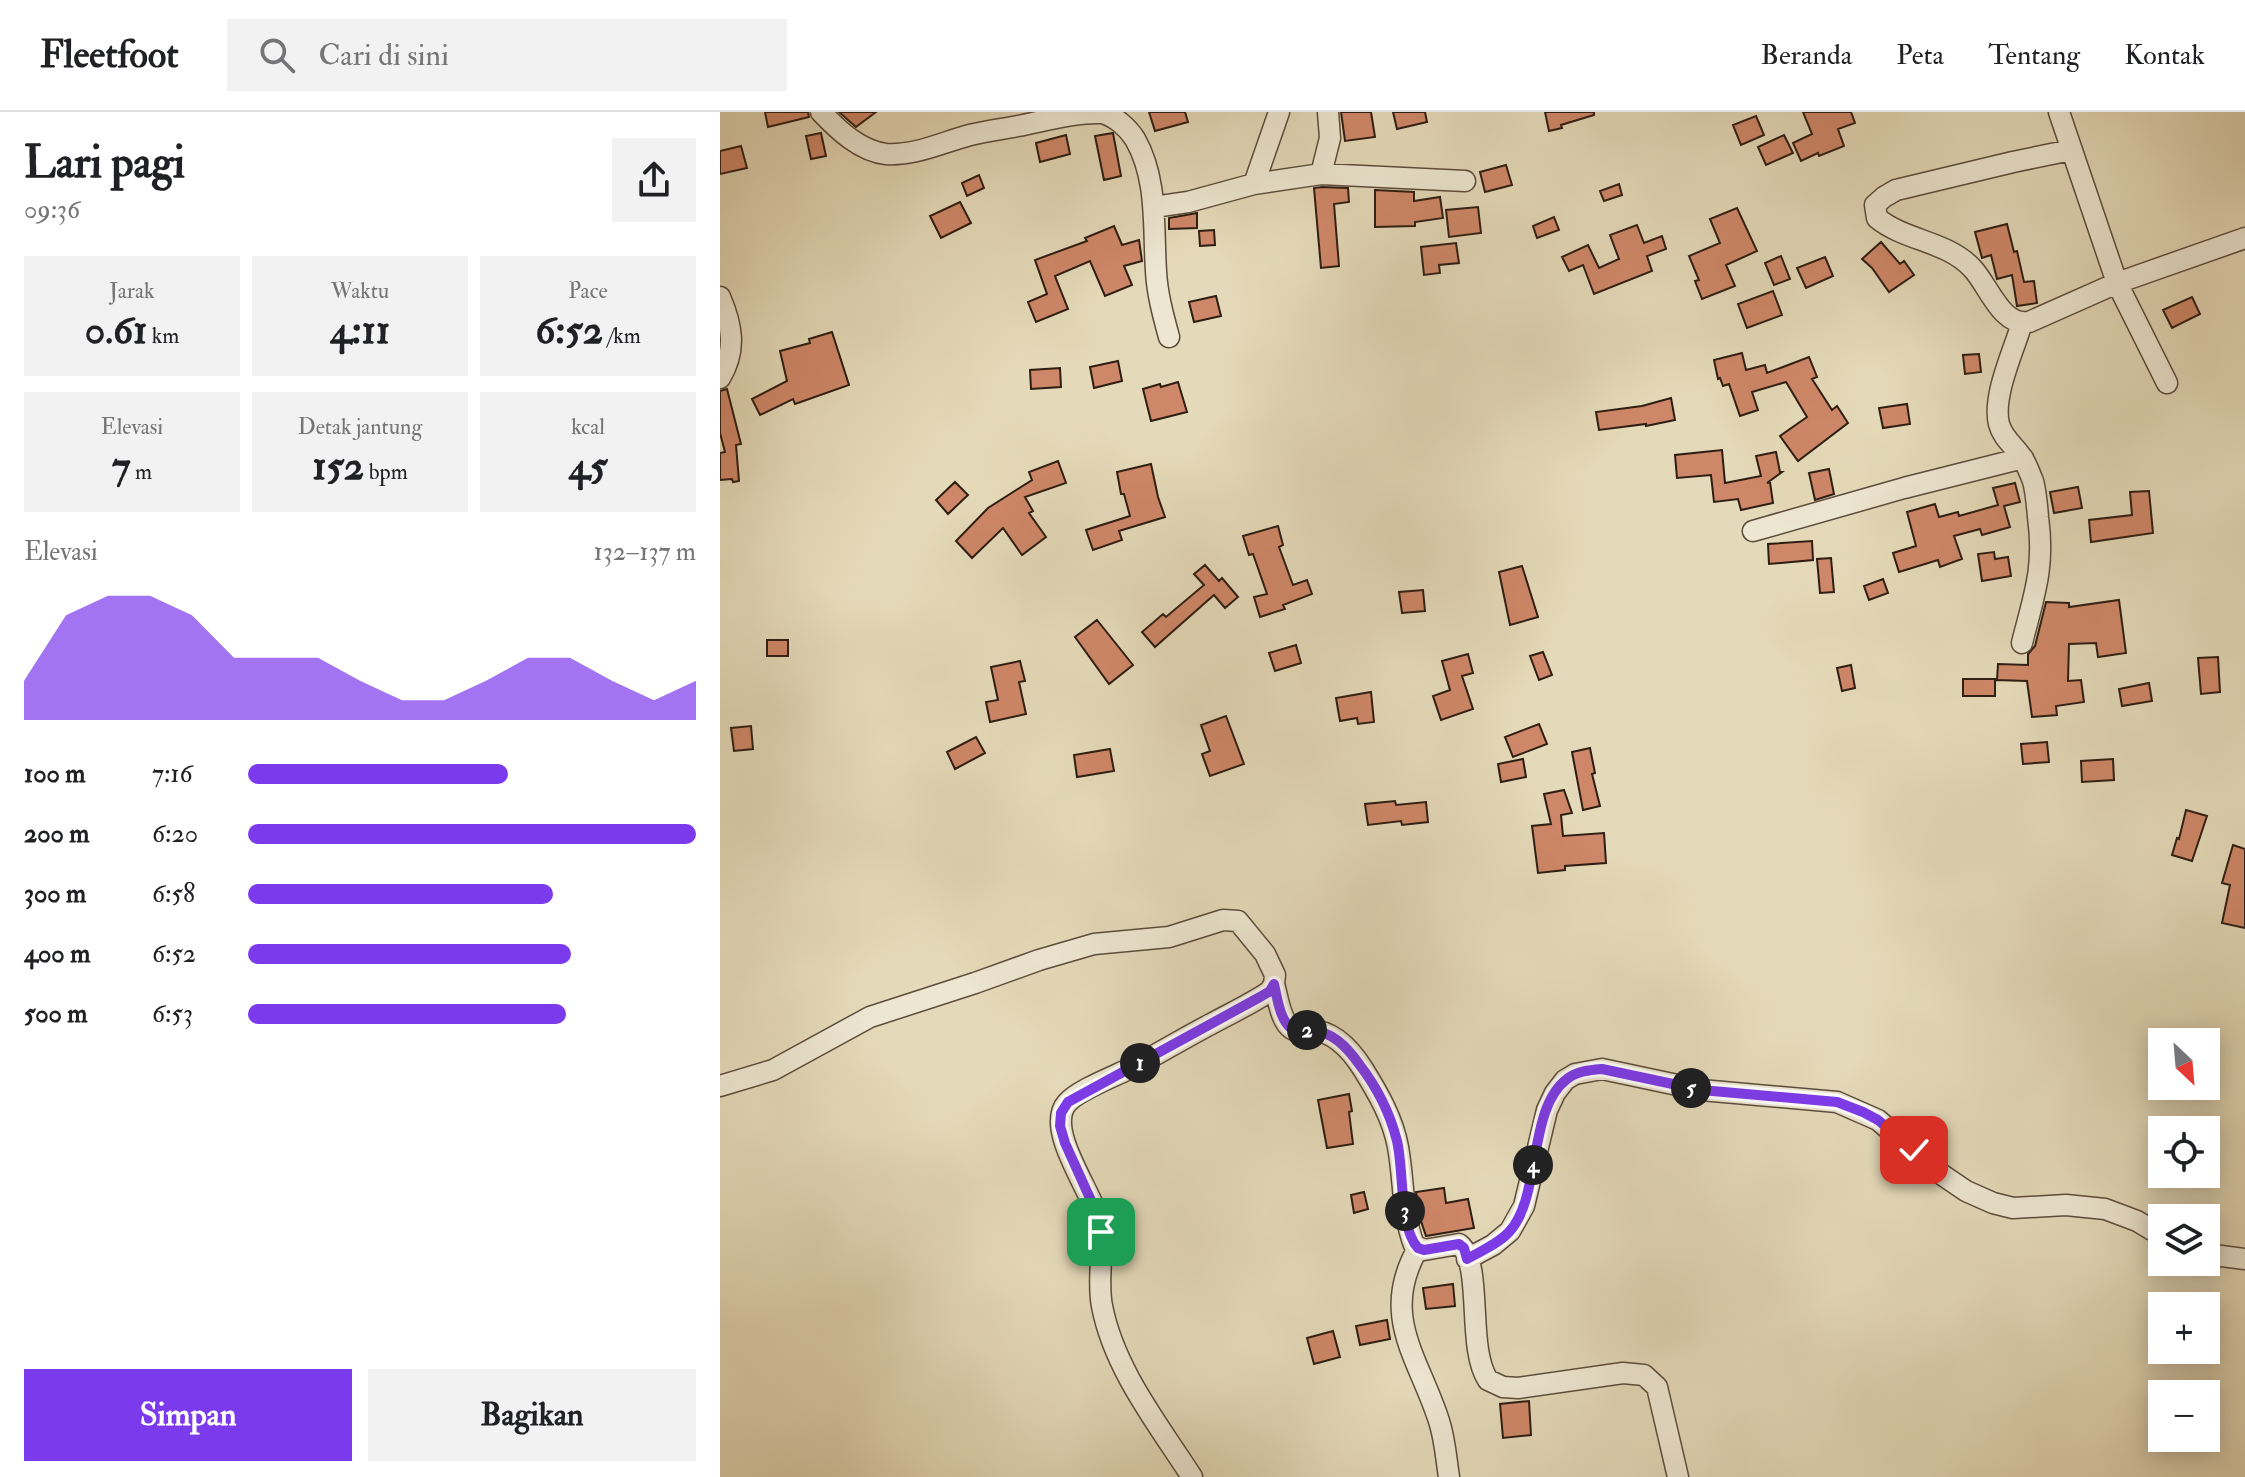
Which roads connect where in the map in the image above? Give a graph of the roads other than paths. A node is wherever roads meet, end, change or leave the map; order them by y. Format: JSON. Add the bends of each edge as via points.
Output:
{"nodes":[{"id":1,"x":821,"y":112,"type":"edge"},
{"id":2,"x":1279,"y":112,"type":"edge"},
{"id":3,"x":1328,"y":112,"type":"edge"},
{"id":4,"x":2059,"y":112,"type":"edge"},
{"id":5,"x":2071,"y":150,"type":"junction"},
{"id":6,"x":1321,"y":174,"type":"junction"},
{"id":7,"x":1465,"y":181,"type":"dead end"},
{"id":8,"x":1254,"y":184,"type":"junction"},
{"id":9,"x":1154,"y":207,"type":"junction"},
{"id":10,"x":2245,"y":238,"type":"edge"},
{"id":11,"x":2117,"y":283,"type":"junction"},
{"id":12,"x":720,"y":297,"type":"edge"},
{"id":13,"x":2022,"y":323,"type":"junction"},
{"id":14,"x":1169,"y":337,"type":"dead end"},
{"id":15,"x":720,"y":378,"type":"edge"},
{"id":16,"x":2167,"y":383,"type":"dead end"},
{"id":17,"x":2023,"y":458,"type":"junction"},
{"id":18,"x":1753,"y":531,"type":"dead end"},
{"id":19,"x":2022,"y":643,"type":"dead end"},
{"id":20,"x":1274,"y":984,"type":"junction"},
{"id":21,"x":720,"y":1086,"type":"edge"},
{"id":22,"x":2148,"y":1228,"type":"edge"},
{"id":23,"x":1418,"y":1248,"type":"junction"},
{"id":24,"x":2220,"y":1256,"type":"edge"},
{"id":25,"x":1467,"y":1259,"type":"junction"},
{"id":26,"x":2245,"y":1259,"type":"edge"},
{"id":27,"x":1192,"y":1477,"type":"edge"},
{"id":28,"x":1449,"y":1477,"type":"edge"},
{"id":29,"x":1678,"y":1477,"type":"edge"}],
"edges":[{"from":1,"to":9,"type":"street","via":[[842,133],[885,154],[1074,114],[1105,114],[1134,136]]},
{"from":2,"to":8,"type":"street"},
{"from":3,"to":6,"type":"street","via":[[1330,138]]},
{"from":4,"to":5,"type":"street"},
{"from":5,"to":11,"type":"street"},
{"from":5,"to":13,"type":"street","via":[[1896,190],[1875,205],[1882,222],[1944,249],[1972,268],[2007,315]]},
{"from":6,"to":7,"type":"street"},
{"from":6,"to":8,"type":"street"},
{"from":8,"to":9,"type":"street"},
{"from":9,"to":14,"type":"street","via":[[1157,283]]},
{"from":10,"to":11,"type":"street"},
{"from":11,"to":13,"type":"street"},
{"from":11,"to":16,"type":"street"},
{"from":12,"to":15,"type":"street","via":[[733,339]]},
{"from":13,"to":17,"type":"street","via":[[2001,388],[1999,423]]},
{"from":17,"to":18,"type":"street"},
{"from":17,"to":19,"type":"street","via":[[2033,482],[2042,547]]},
{"from":20,"to":21,"type":"street","via":[[1272,967],[1246,928],[1223,920],[1169,937],[1068,950],[870,1017],[773,1070]]},
{"from":20,"to":23,"type":"street","via":[[1292,1029],[1332,1035],[1359,1063],[1384,1105],[1398,1143],[1404,1208]]},
{"from":20,"to":27,"type":"street","via":[[1260,997],[1083,1092],[1061,1113],[1065,1143],[1098,1216],[1100,1292],[1108,1328],[1150,1416]]},
{"from":22,"to":25,"type":"street","via":[[2105,1209],[1993,1203],[1941,1174],[1878,1120],[1837,1102],[1701,1090],[1602,1069],[1575,1074],[1555,1093],[1524,1206],[1510,1231]]},
{"from":23,"to":25,"type":"street","via":[[1459,1244]]},
{"from":23,"to":28,"type":"street","via":[[1402,1289],[1402,1316],[1408,1346],[1439,1420]]},
{"from":24,"to":26,"type":"street"},
{"from":25,"to":29,"type":"street","via":[[1478,1355],[1488,1380],[1518,1388],[1623,1373],[1644,1375],[1657,1387]]}]}
